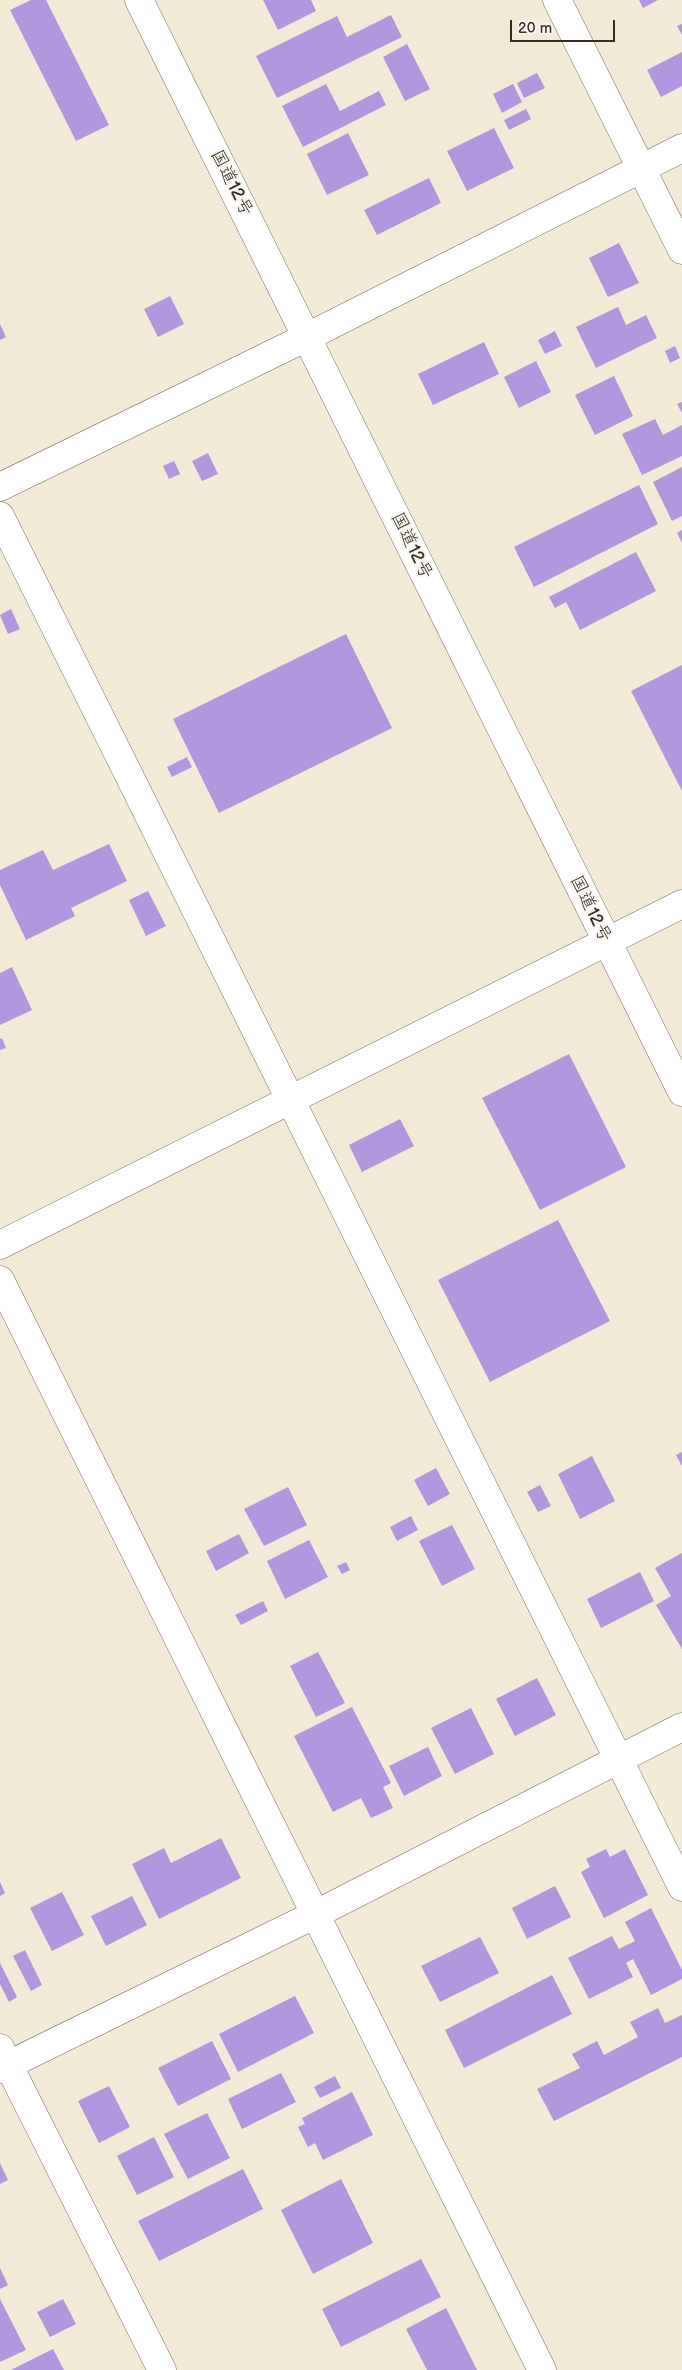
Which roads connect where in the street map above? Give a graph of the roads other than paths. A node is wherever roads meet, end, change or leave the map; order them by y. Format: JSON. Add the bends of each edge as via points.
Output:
{"nodes":[{"id":1,"x":139,"y":0,"type":"edge"},
{"id":2,"x":557,"y":0,"type":"edge"},
{"id":3,"x":682,"y":148,"type":"edge"},
{"id":4,"x":641,"y":168,"type":"junction"},
{"id":5,"x":682,"y":250,"type":"edge"},
{"id":6,"x":307,"y":337,"type":"junction"},
{"id":7,"x":0,"y":487,"type":"edge"},
{"id":8,"x":0,"y":516,"type":"edge"},
{"id":9,"x":682,"y":904,"type":"edge"},
{"id":10,"x":607,"y":942,"type":"junction"},
{"id":11,"x":682,"y":1092,"type":"edge"},
{"id":12,"x":291,"y":1100,"type":"junction"},
{"id":13,"x":0,"y":1245,"type":"edge"},
{"id":14,"x":0,"y":1280,"type":"edge"},
{"id":15,"x":682,"y":1727,"type":"edge"},
{"id":16,"x":618,"y":1759,"type":"junction"},
{"id":17,"x":682,"y":1887,"type":"edge"},
{"id":18,"x":316,"y":1914,"type":"junction"},
{"id":19,"x":3,"y":2060,"type":"edge"},
{"id":20,"x":162,"y":2370,"type":"edge"},
{"id":21,"x":542,"y":2370,"type":"edge"}],
"edges":[{"from":1,"to":6,"type":"main road","name":"国道12号"},
{"from":2,"to":4,"type":"main road"},
{"from":3,"to":4,"type":"main road"},
{"from":4,"to":5,"type":"main road"},
{"from":4,"to":6,"type":"main road"},
{"from":6,"to":7,"type":"main road"},
{"from":6,"to":10,"type":"main road","name":"国道12号"},
{"from":8,"to":12,"type":"main road"},
{"from":9,"to":10,"type":"main road"},
{"from":10,"to":11,"type":"main road","name":"国道12号"},
{"from":10,"to":12,"type":"main road"},
{"from":12,"to":13,"type":"main road"},
{"from":12,"to":16,"type":"main road"},
{"from":14,"to":18,"type":"main road"},
{"from":15,"to":16,"type":"main road"},
{"from":16,"to":17,"type":"main road"},
{"from":16,"to":18,"type":"main road"},
{"from":18,"to":19,"type":"main road"},
{"from":18,"to":21,"type":"main road"},
{"from":19,"to":20,"type":"main road"}]}
